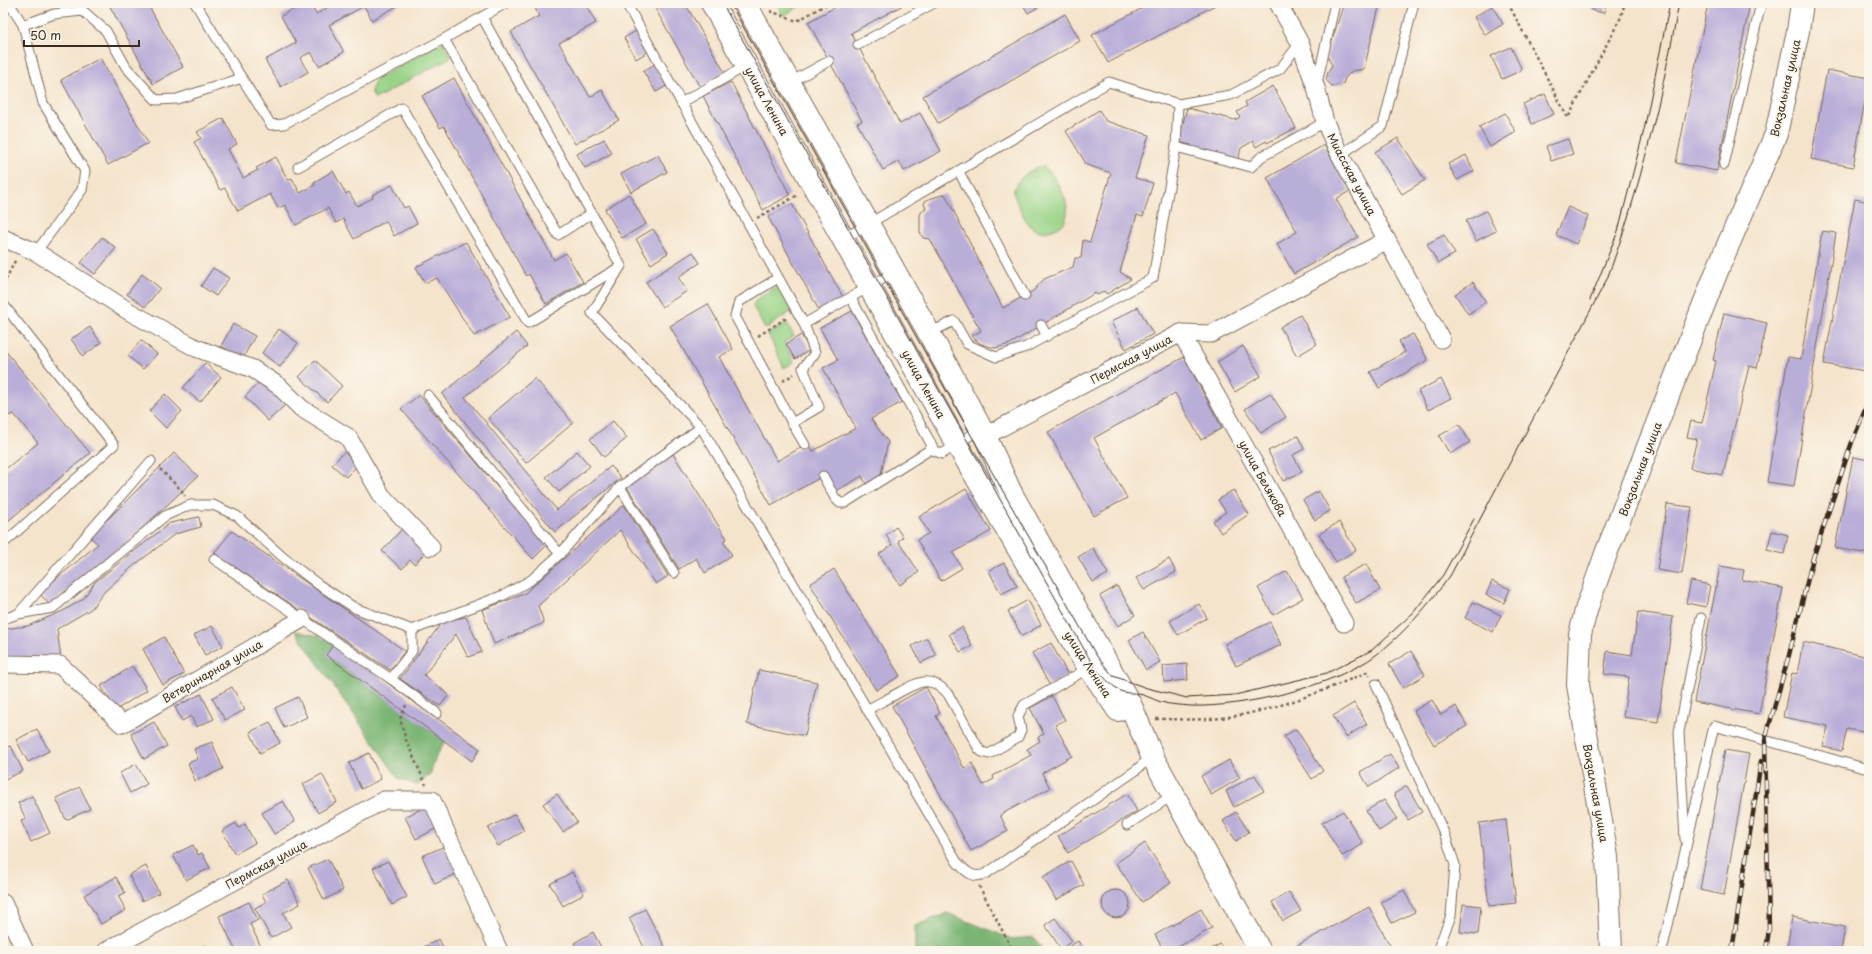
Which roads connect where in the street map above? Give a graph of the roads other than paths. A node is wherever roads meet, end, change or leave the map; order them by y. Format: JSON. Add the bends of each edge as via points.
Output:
{"nodes":[{"id":1,"x":9,"y":3,"type":"edge"},
{"id":2,"x":195,"y":3,"type":"edge"},
{"id":3,"x":506,"y":3,"type":"edge"},
{"id":4,"x":626,"y":3,"type":"edge"},
{"id":5,"x":712,"y":3,"type":"edge"},
{"id":6,"x":934,"y":3,"type":"edge"},
{"id":7,"x":1278,"y":3,"type":"edge"},
{"id":8,"x":1335,"y":3,"type":"edge"},
{"id":9,"x":1414,"y":3,"type":"edge"},
{"id":10,"x":1761,"y":3,"type":"edge"},
{"id":11,"x":1802,"y":3,"type":"edge"},
{"id":12,"x":754,"y":6,"type":"edge"},
{"id":13,"x":482,"y":17,"type":"junction"},
{"id":14,"x":23,"y":25,"type":"junction"},
{"id":15,"x":444,"y":38,"type":"junction"},
{"id":16,"x":1300,"y":43,"type":"junction"},
{"id":17,"x":858,"y":45,"type":"dead end"},
{"id":18,"x":829,"y":61,"type":"dead end"},
{"id":19,"x":737,"y":71,"type":"dead end"},
{"id":20,"x":242,"y":78,"type":"junction"},
{"id":21,"x":789,"y":83,"type":"junction"},
{"id":22,"x":1316,"y":88,"type":"junction"},
{"id":23,"x":682,"y":103,"type":"junction"},
{"id":24,"x":1178,"y":104,"type":"junction"},
{"id":25,"x":1325,"y":122,"type":"junction"},
{"id":26,"x":1176,"y":147,"type":"junction"},
{"id":27,"x":1340,"y":155,"type":"junction"},
{"id":28,"x":1724,"y":165,"type":"dead end"},
{"id":29,"x":298,"y":167,"type":"dead end"},
{"id":30,"x":959,"y":172,"type":"junction"},
{"id":31,"x":592,"y":213,"type":"junction"},
{"id":32,"x":868,"y":223,"type":"junction"},
{"id":33,"x":3,"y":238,"type":"edge"},
{"id":34,"x":843,"y":239,"type":"junction"},
{"id":35,"x":1387,"y":240,"type":"junction"},
{"id":36,"x":29,"y":249,"type":"junction"},
{"id":37,"x":621,"y":266,"type":"junction"},
{"id":38,"x":895,"y":272,"type":"junction"},
{"id":39,"x":778,"y":278,"type":"junction"},
{"id":40,"x":870,"y":287,"type":"junction"},
{"id":41,"x":1025,"y":296,"type":"dead end"},
{"id":42,"x":851,"y":298,"type":"junction"},
{"id":43,"x":3,"y":304,"type":"edge"},
{"id":44,"x":804,"y":324,"type":"junction"},
{"id":45,"x":1041,"y":325,"type":"dead end"},
{"id":46,"x":929,"y":333,"type":"junction"},
{"id":47,"x":1181,"y":333,"type":"junction"},
{"id":48,"x":1047,"y":336,"type":"junction"},
{"id":49,"x":1441,"y":339,"type":"dead end"},
{"id":50,"x":428,"y":395,"type":"dead end"},
{"id":51,"x":792,"y":423,"type":"junction"},
{"id":52,"x":701,"y":427,"type":"junction"},
{"id":53,"x":982,"y":433,"type":"junction"},
{"id":54,"x":957,"y":444,"type":"junction"},
{"id":55,"x":805,"y":445,"type":"dead end"},
{"id":56,"x":935,"y":451,"type":"junction"},
{"id":57,"x":151,"y":461,"type":"road end"},
{"id":58,"x":823,"y":476,"type":"dead end"},
{"id":59,"x":620,"y":487,"type":"junction"},
{"id":60,"x":3,"y":544,"type":"edge"},
{"id":61,"x":431,"y":547,"type":"dead end"},
{"id":62,"x":560,"y":554,"type":"junction"},
{"id":63,"x":214,"y":560,"type":"dead end"},
{"id":64,"x":674,"y":573,"type":"dead end"},
{"id":65,"x":18,"y":614,"type":"junction"},
{"id":66,"x":1701,"y":618,"type":"dead end"},
{"id":67,"x":3,"y":619,"type":"edge"},
{"id":68,"x":302,"y":619,"type":"junction"},
{"id":69,"x":1344,"y":623,"type":"dead end"},
{"id":70,"x":412,"y":630,"type":"junction"},
{"id":71,"x":3,"y":664,"type":"edge"},
{"id":72,"x":1089,"y":668,"type":"junction"},
{"id":73,"x":391,"y":679,"type":"junction"},
{"id":74,"x":1376,"y":684,"type":"road end"},
{"id":75,"x":867,"y":710,"type":"junction"},
{"id":76,"x":437,"y":713,"type":"dead end"},
{"id":77,"x":1152,"y":756,"type":"junction"},
{"id":78,"x":1864,"y":768,"type":"dead end"},
{"id":79,"x":1173,"y":795,"type":"junction"},
{"id":80,"x":1127,"y":825,"type":"dead end"},
{"id":81,"x":1685,"y":851,"type":"junction"},
{"id":82,"x":3,"y":903,"type":"edge"},
{"id":83,"x":25,"y":951,"type":"edge"},
{"id":84,"x":106,"y":951,"type":"edge"},
{"id":85,"x":499,"y":951,"type":"edge"},
{"id":86,"x":1260,"y":951,"type":"edge"},
{"id":87,"x":1437,"y":951,"type":"edge"},
{"id":88,"x":1611,"y":951,"type":"edge"},
{"id":89,"x":1662,"y":951,"type":"edge"}],
"edges":[{"from":1,"to":14,"type":"lane"},
{"from":2,"to":20,"type":"lane"},
{"from":3,"to":13,"type":"lane"},
{"from":4,"to":23,"type":"lane"},
{"from":5,"to":34,"type":"street","name":"улица Ленина"},
{"from":6,"to":17,"type":"lane"},
{"from":7,"to":16,"type":"street","name":"Миасская улица"},
{"from":8,"to":22,"type":"lane"},
{"from":9,"to":27,"type":"lane","via":[[1383,126]]},
{"from":10,"to":28,"type":"lane"},
{"from":11,"to":88,"type":"street","name":"Вокзальная улица","via":[[1776,134],[1716,273],[1607,551],[1587,606],[1580,634],[1578,685],[1607,857]]},
{"from":12,"to":21,"type":"street","name":"улица Ленина"},
{"from":13,"to":15,"type":"lane"},
{"from":13,"to":31,"type":"lane"},
{"from":14,"to":20,"type":"lane","via":[[54,14],[83,12],[106,31],[126,67],[156,100],[177,99]]},
{"from":14,"to":36,"type":"lane","via":[[43,103],[85,171],[82,190]]},
{"from":15,"to":20,"type":"lane","via":[[284,124],[271,125]]},
{"from":15,"to":31,"type":"lane","via":[[558,235]]},
{"from":16,"to":22,"type":"street","name":"Миасская улица"},
{"from":16,"to":24,"type":"lane","via":[[1280,69],[1231,95]]},
{"from":18,"to":21,"type":"lane"},
{"from":19,"to":23,"type":"lane"},
{"from":21,"to":32,"type":"street","name":"улица Ленина"},
{"from":22,"to":25,"type":"street","name":"Миасская улица"},
{"from":23,"to":39,"type":"lane"},
{"from":24,"to":26,"type":"lane"},
{"from":24,"to":30,"type":"lane","via":[[1109,82]]},
{"from":25,"to":26,"type":"lane","via":[[1261,157],[1251,167]]},
{"from":25,"to":27,"type":"street","name":"Миасская улица"},
{"from":26,"to":48,"type":"lane","via":[[1153,278]]},
{"from":27,"to":35,"type":"street","name":"Миасская улица"},
{"from":29,"to":37,"type":"lane","via":[[402,108],[528,323]]},
{"from":30,"to":32,"type":"lane"},
{"from":30,"to":41,"type":"lane"},
{"from":31,"to":37,"type":"lane"},
{"from":32,"to":34,"type":"lane"},
{"from":32,"to":38,"type":"street","name":"улица Ленина"},
{"from":33,"to":36,"type":"street"},
{"from":34,"to":40,"type":"street","name":"улица Ленина"},
{"from":35,"to":47,"type":"street","name":"Пермская улица","via":[[1210,334]]},
{"from":35,"to":49,"type":"street","name":"Миасская улица"},
{"from":36,"to":61,"type":"street","via":[[130,312],[196,348],[253,369],[279,386],[302,408],[348,437],[382,496]]},
{"from":37,"to":52,"type":"lane","via":[[592,313]]},
{"from":38,"to":40,"type":"lane"},
{"from":38,"to":46,"type":"street","name":"улица Ленина"},
{"from":39,"to":44,"type":"lane"},
{"from":39,"to":51,"type":"lane","via":[[739,302],[735,316]]},
{"from":40,"to":42,"type":"lane"},
{"from":40,"to":54,"type":"street","name":"улица Ленина"},
{"from":42,"to":44,"type":"lane"},
{"from":42,"to":56,"type":"lane"},
{"from":43,"to":60,"type":"lane","via":[[114,445]]},
{"from":44,"to":51,"type":"lane","via":[[815,354],[803,368],[819,407]]},
{"from":45,"to":48,"type":"lane"},
{"from":46,"to":48,"type":"lane","via":[[954,321],[967,344],[996,358],[1026,348]]},
{"from":46,"to":53,"type":"street","name":"улица Ленина"},
{"from":47,"to":53,"type":"street","name":"Пермская улица"},
{"from":47,"to":69,"type":"street","name":"улица Белякова"},
{"from":50,"to":62,"type":"lane"},
{"from":51,"to":55,"type":"lane"},
{"from":52,"to":59,"type":"lane"},
{"from":52,"to":75,"type":"lane"},
{"from":53,"to":54,"type":"lane"},
{"from":53,"to":77,"type":"street","name":"улица Ленина","via":[[1011,493],[1131,706]]},
{"from":54,"to":56,"type":"lane","via":[[942,454]]},
{"from":54,"to":72,"type":"street","name":"улица Ленина"},
{"from":56,"to":58,"type":"lane","via":[[931,449],[845,503],[840,503],[835,498]]},
{"from":57,"to":65,"type":"lane"},
{"from":59,"to":62,"type":"lane"},
{"from":59,"to":64,"type":"lane"},
{"from":62,"to":70,"type":"lane","via":[[531,580],[504,595]]},
{"from":63,"to":68,"type":"lane"},
{"from":65,"to":67,"type":"lane"},
{"from":65,"to":70,"type":"lane","via":[[53,608],[165,516],[190,505],[213,505],[237,516],[284,558],[355,608]]},
{"from":66,"to":81,"type":"lane","via":[[1679,732]]},
{"from":68,"to":71,"type":"street","name":"Ветеринарная улица","via":[[122,724],[60,665]]},
{"from":68,"to":73,"type":"lane"},
{"from":70,"to":73,"type":"lane","via":[[412,651]]},
{"from":72,"to":75,"type":"lane","via":[[1024,704],[1018,716],[1021,730],[1018,737],[989,754],[979,749],[948,694],[934,683],[917,682]]},
{"from":72,"to":77,"type":"street","name":"улица Ленина"},
{"from":73,"to":76,"type":"lane"},
{"from":74,"to":87,"type":"lane","via":[[1445,835],[1455,865],[1451,916]]},
{"from":75,"to":77,"type":"lane","via":[[958,862],[973,875],[978,876],[987,873],[1135,771]]},
{"from":77,"to":79,"type":"street","name":"улица Ленина"},
{"from":78,"to":81,"type":"lane","via":[[1714,726]]},
{"from":79,"to":80,"type":"lane"},
{"from":79,"to":86,"type":"street","name":"улица Ленина"},
{"from":81,"to":89,"type":"lane"},
{"from":82,"to":83,"type":"street"},
{"from":84,"to":85,"type":"street","name":"Пермская улица","via":[[384,800],[432,800]]}]}
